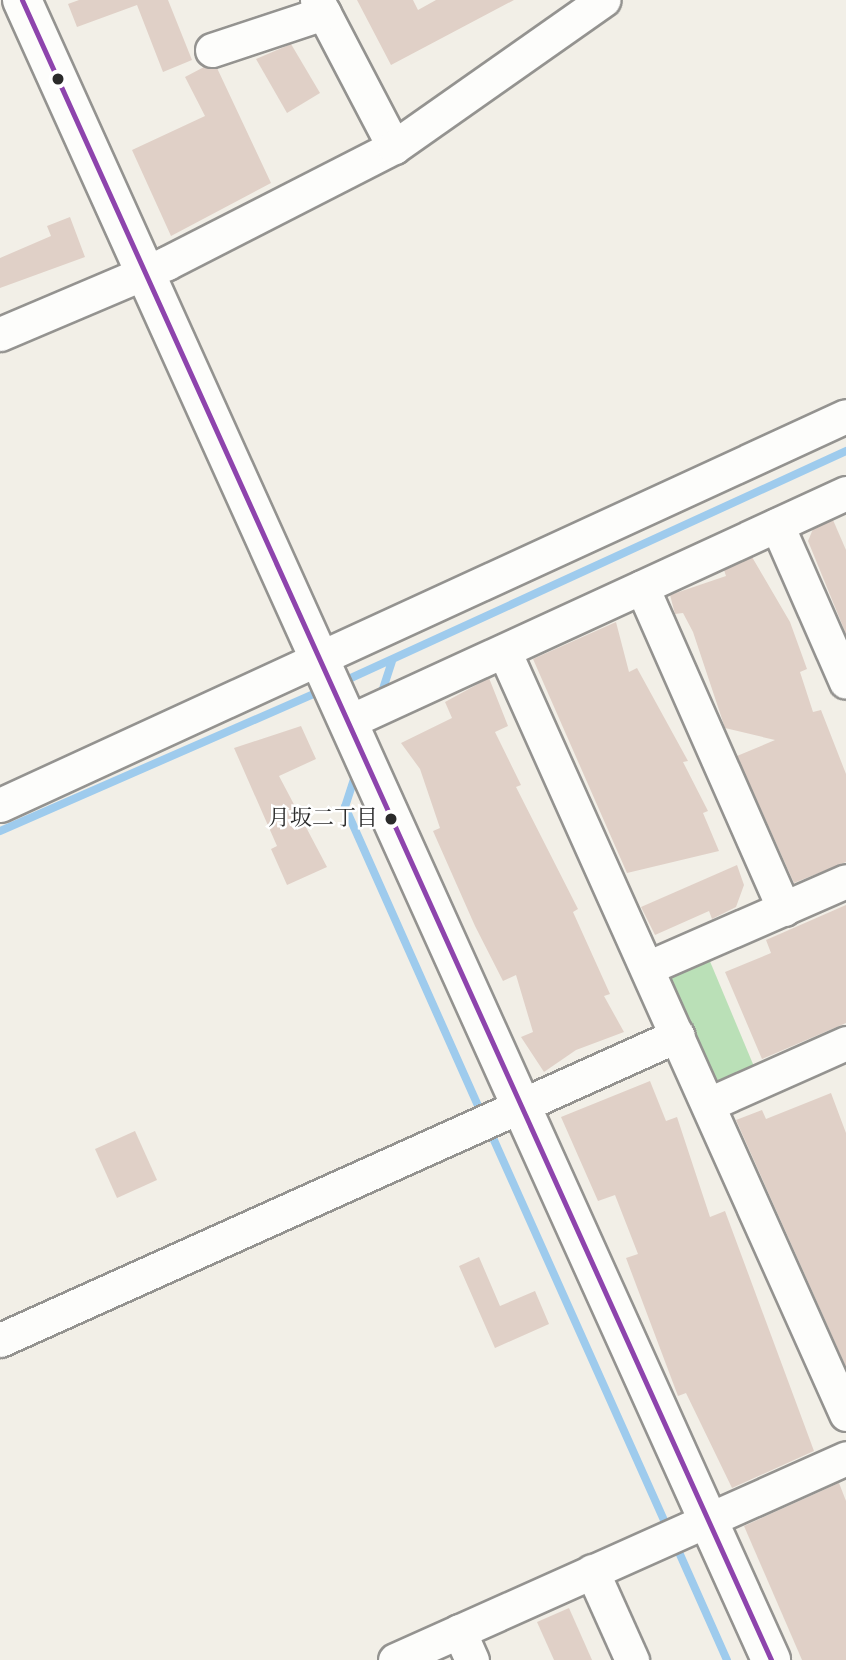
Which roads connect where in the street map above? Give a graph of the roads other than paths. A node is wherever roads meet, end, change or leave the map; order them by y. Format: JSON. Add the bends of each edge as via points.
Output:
{"nodes":[{"id":1,"x":22,"y":0,"type":"edge"},
{"id":2,"x":603,"y":0,"type":"edge"},
{"id":3,"x":320,"y":6,"type":"edge"},
{"id":4,"x":212,"y":50,"type":"dead end"},
{"id":5,"x":394,"y":147,"type":"junction"},
{"id":6,"x":148,"y":271,"type":"junction"},
{"id":7,"x":0,"y":334,"type":"edge"},
{"id":8,"x":846,"y":416,"type":"edge"},
{"id":9,"x":846,"y":493,"type":"edge"},
{"id":10,"x":777,"y":525,"type":"junction"},
{"id":11,"x":642,"y":587,"type":"junction"},
{"id":12,"x":505,"y":653,"type":"junction"},
{"id":13,"x":846,"y":682,"type":"edge"},
{"id":14,"x":348,"y":699,"type":"junction"},
{"id":15,"x":0,"y":805,"type":"edge"},
{"id":16,"x":846,"y":881,"type":"edge"},
{"id":17,"x":784,"y":909,"type":"junction"},
{"id":18,"x":647,"y":968,"type":"junction"},
{"id":19,"x":678,"y":1035,"type":"junction"},
{"id":20,"x":846,"y":1043,"type":"edge"},
{"id":21,"x":709,"y":1104,"type":"junction"},
{"id":22,"x":512,"y":1108,"type":"junction"},
{"id":23,"x":0,"y":1340,"type":"edge"},
{"id":24,"x":846,"y":1414,"type":"edge"},
{"id":25,"x":846,"y":1458,"type":"edge"},
{"id":26,"x":697,"y":1525,"type":"junction"},
{"id":27,"x":592,"y":1572,"type":"junction"},
{"id":28,"x":466,"y":1646,"type":"edge"},
{"id":29,"x":395,"y":1660,"type":"edge"},
{"id":30,"x":632,"y":1660,"type":"edge"},
{"id":31,"x":771,"y":1660,"type":"edge"}],
"edges":[{"from":1,"to":6,"type":"main road"},
{"from":2,"to":5,"type":"street"},
{"from":3,"to":4,"type":"street"},
{"from":3,"to":5,"type":"street"},
{"from":5,"to":6,"type":"street"},
{"from":6,"to":7,"type":"street"},
{"from":6,"to":14,"type":"main road"},
{"from":8,"to":14,"type":"street"},
{"from":9,"to":10,"type":"street"},
{"from":10,"to":11,"type":"street"},
{"from":10,"to":13,"type":"street"},
{"from":11,"to":12,"type":"street"},
{"from":11,"to":17,"type":"street"},
{"from":12,"to":14,"type":"street"},
{"from":12,"to":18,"type":"street"},
{"from":14,"to":15,"type":"street"},
{"from":14,"to":22,"type":"main road","via":[[372,774]]},
{"from":16,"to":17,"type":"street"},
{"from":17,"to":18,"type":"street"},
{"from":18,"to":19,"type":"street"},
{"from":19,"to":21,"type":"street"},
{"from":19,"to":22,"type":"street"},
{"from":20,"to":21,"type":"street"},
{"from":21,"to":24,"type":"street"},
{"from":22,"to":23,"type":"street"},
{"from":22,"to":26,"type":"main road"},
{"from":25,"to":26,"type":"street"},
{"from":26,"to":27,"type":"street"},
{"from":26,"to":31,"type":"main road"},
{"from":27,"to":28,"type":"street"},
{"from":27,"to":30,"type":"street"},
{"from":28,"to":29,"type":"street"}]}
